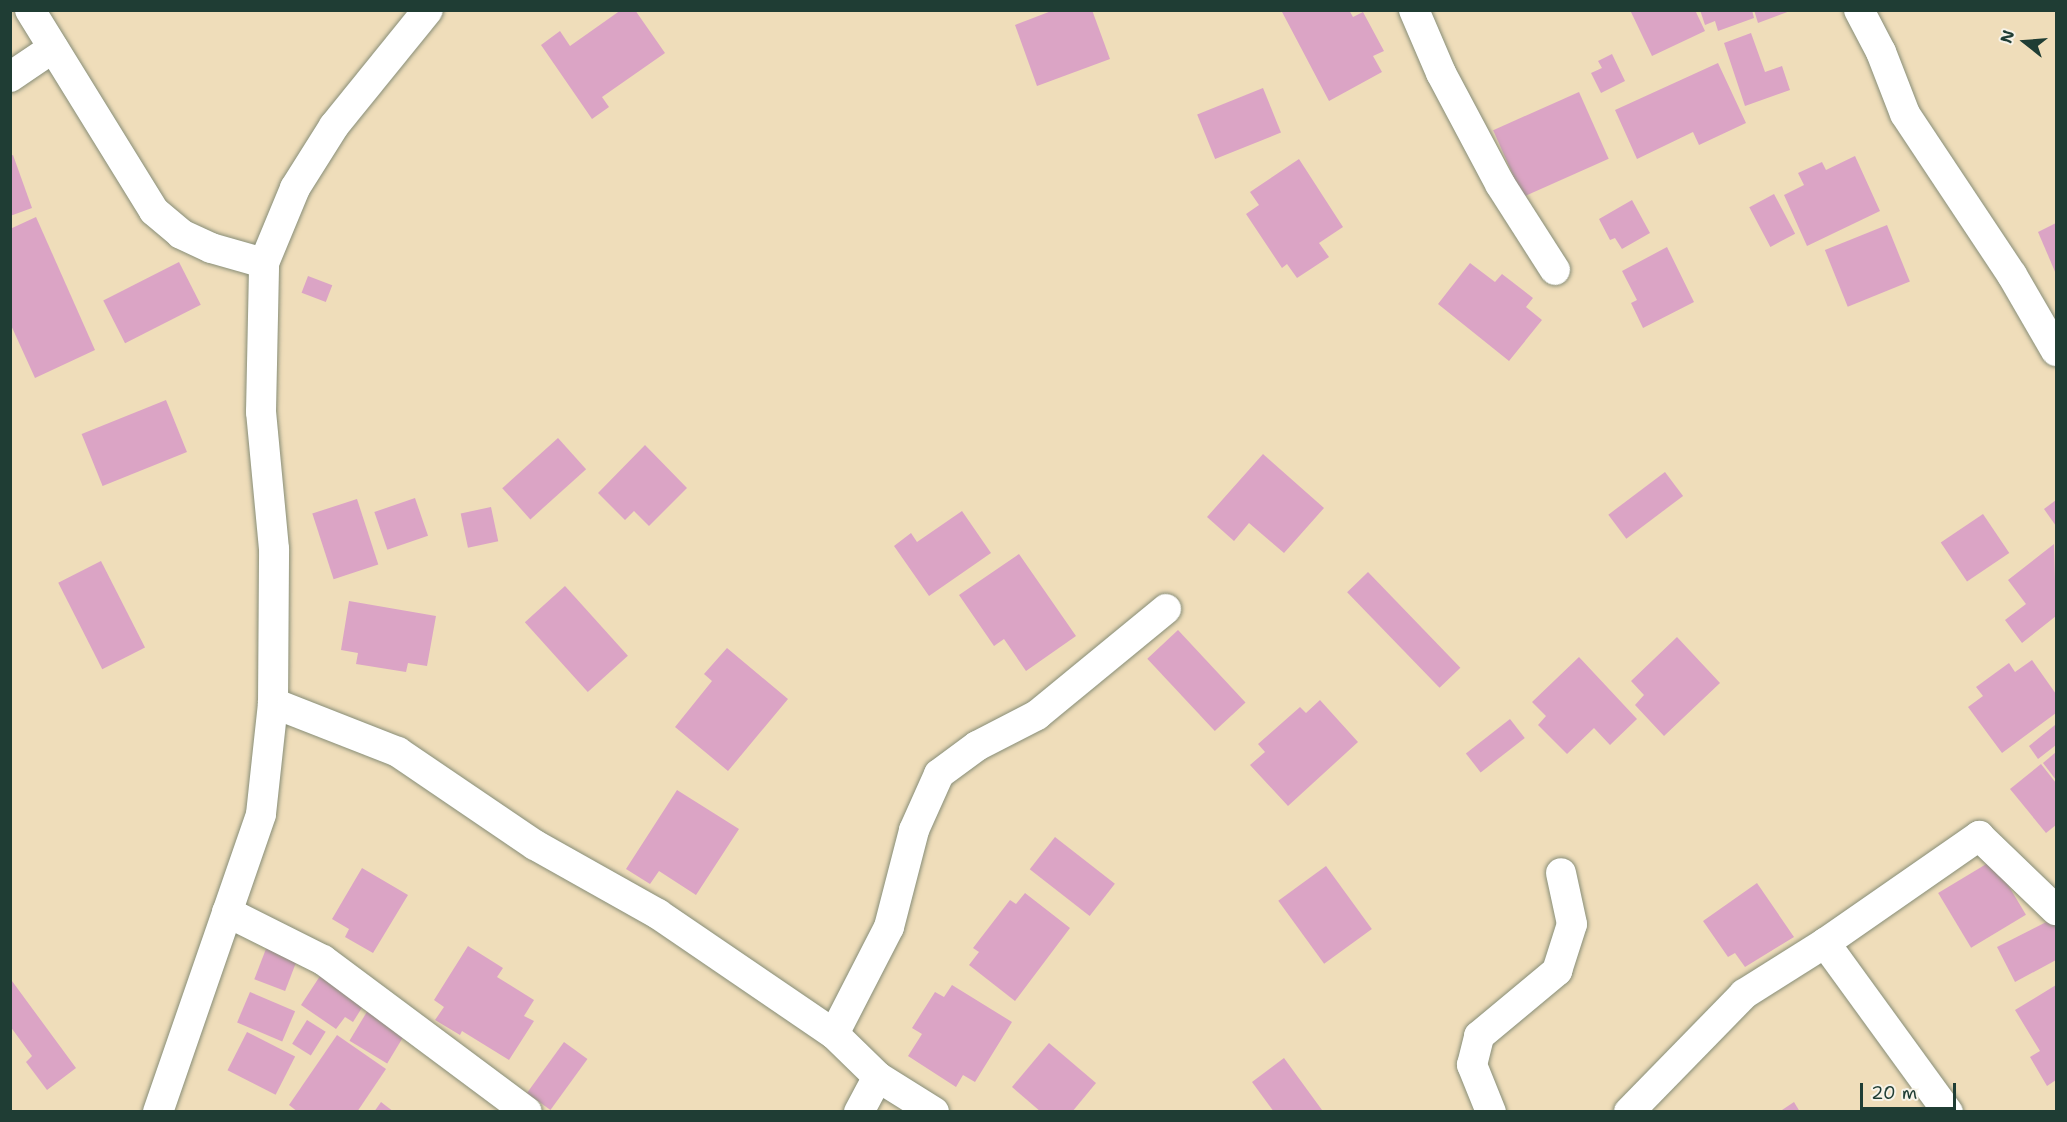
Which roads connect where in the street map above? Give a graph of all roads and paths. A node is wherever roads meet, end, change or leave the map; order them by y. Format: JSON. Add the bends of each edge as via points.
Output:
{"nodes":[{"id":1,"x":30,"y":10,"type":"edge"},
{"id":2,"x":428,"y":10,"type":"edge"},
{"id":3,"x":1414,"y":10,"type":"edge"},
{"id":4,"x":1859,"y":10,"type":"edge"},
{"id":5,"x":53,"y":48,"type":"junction"},
{"id":6,"x":10,"y":77,"type":"edge"},
{"id":7,"x":264,"y":263,"type":"junction"},
{"id":8,"x":1555,"y":270,"type":"dead end"},
{"id":9,"x":2056,"y":351,"type":"edge"},
{"id":10,"x":1166,"y":609,"type":"dead end"},
{"id":11,"x":273,"y":703,"type":"junction"},
{"id":12,"x":1561,"y":873,"type":"dead end"},
{"id":13,"x":2056,"y":910,"type":"edge"},
{"id":14,"x":226,"y":912,"type":"junction"},
{"id":15,"x":1825,"y":943,"type":"junction"},
{"id":16,"x":834,"y":1034,"type":"junction"},
{"id":17,"x":878,"y":1077,"type":"junction"},
{"id":18,"x":159,"y":1112,"type":"edge"},
{"id":19,"x":527,"y":1112,"type":"edge"},
{"id":20,"x":859,"y":1112,"type":"edge"},
{"id":21,"x":934,"y":1112,"type":"edge"},
{"id":22,"x":1491,"y":1112,"type":"edge"},
{"id":23,"x":1629,"y":1112,"type":"edge"},
{"id":24,"x":1948,"y":1112,"type":"edge"}],
"edges":[{"from":1,"to":5,"type":"street"},
{"from":2,"to":7,"type":"street","via":[[334,126],[295,188]]},
{"from":3,"to":8,"type":"street","via":[[1440,74],[1500,184]]},
{"from":4,"to":9,"type":"street","via":[[1881,52],[1905,114],[2012,275]]},
{"from":5,"to":6,"type":"street"},
{"from":5,"to":7,"type":"street","via":[[154,212],[181,234],[211,248]]},
{"from":7,"to":11,"type":"street","via":[[261,412],[274,549]]},
{"from":10,"to":16,"type":"street","via":[[1037,715],[977,746],[939,774],[914,830],[889,927]]},
{"from":11,"to":14,"type":"street","via":[[261,814]]},
{"from":11,"to":16,"type":"street","via":[[398,752],[535,845],[658,914]]},
{"from":12,"to":22,"type":"street","via":[[1572,924],[1557,971],[1479,1036],[1472,1065]]},
{"from":13,"to":15,"type":"street","via":[[1979,836]]},
{"from":14,"to":18,"type":"street"},
{"from":14,"to":19,"type":"street","via":[[323,960]]},
{"from":15,"to":23,"type":"street","via":[[1744,994]]},
{"from":15,"to":24,"type":"street"},
{"from":16,"to":17,"type":"street"},
{"from":17,"to":20,"type":"street"},
{"from":17,"to":21,"type":"street"}]}
